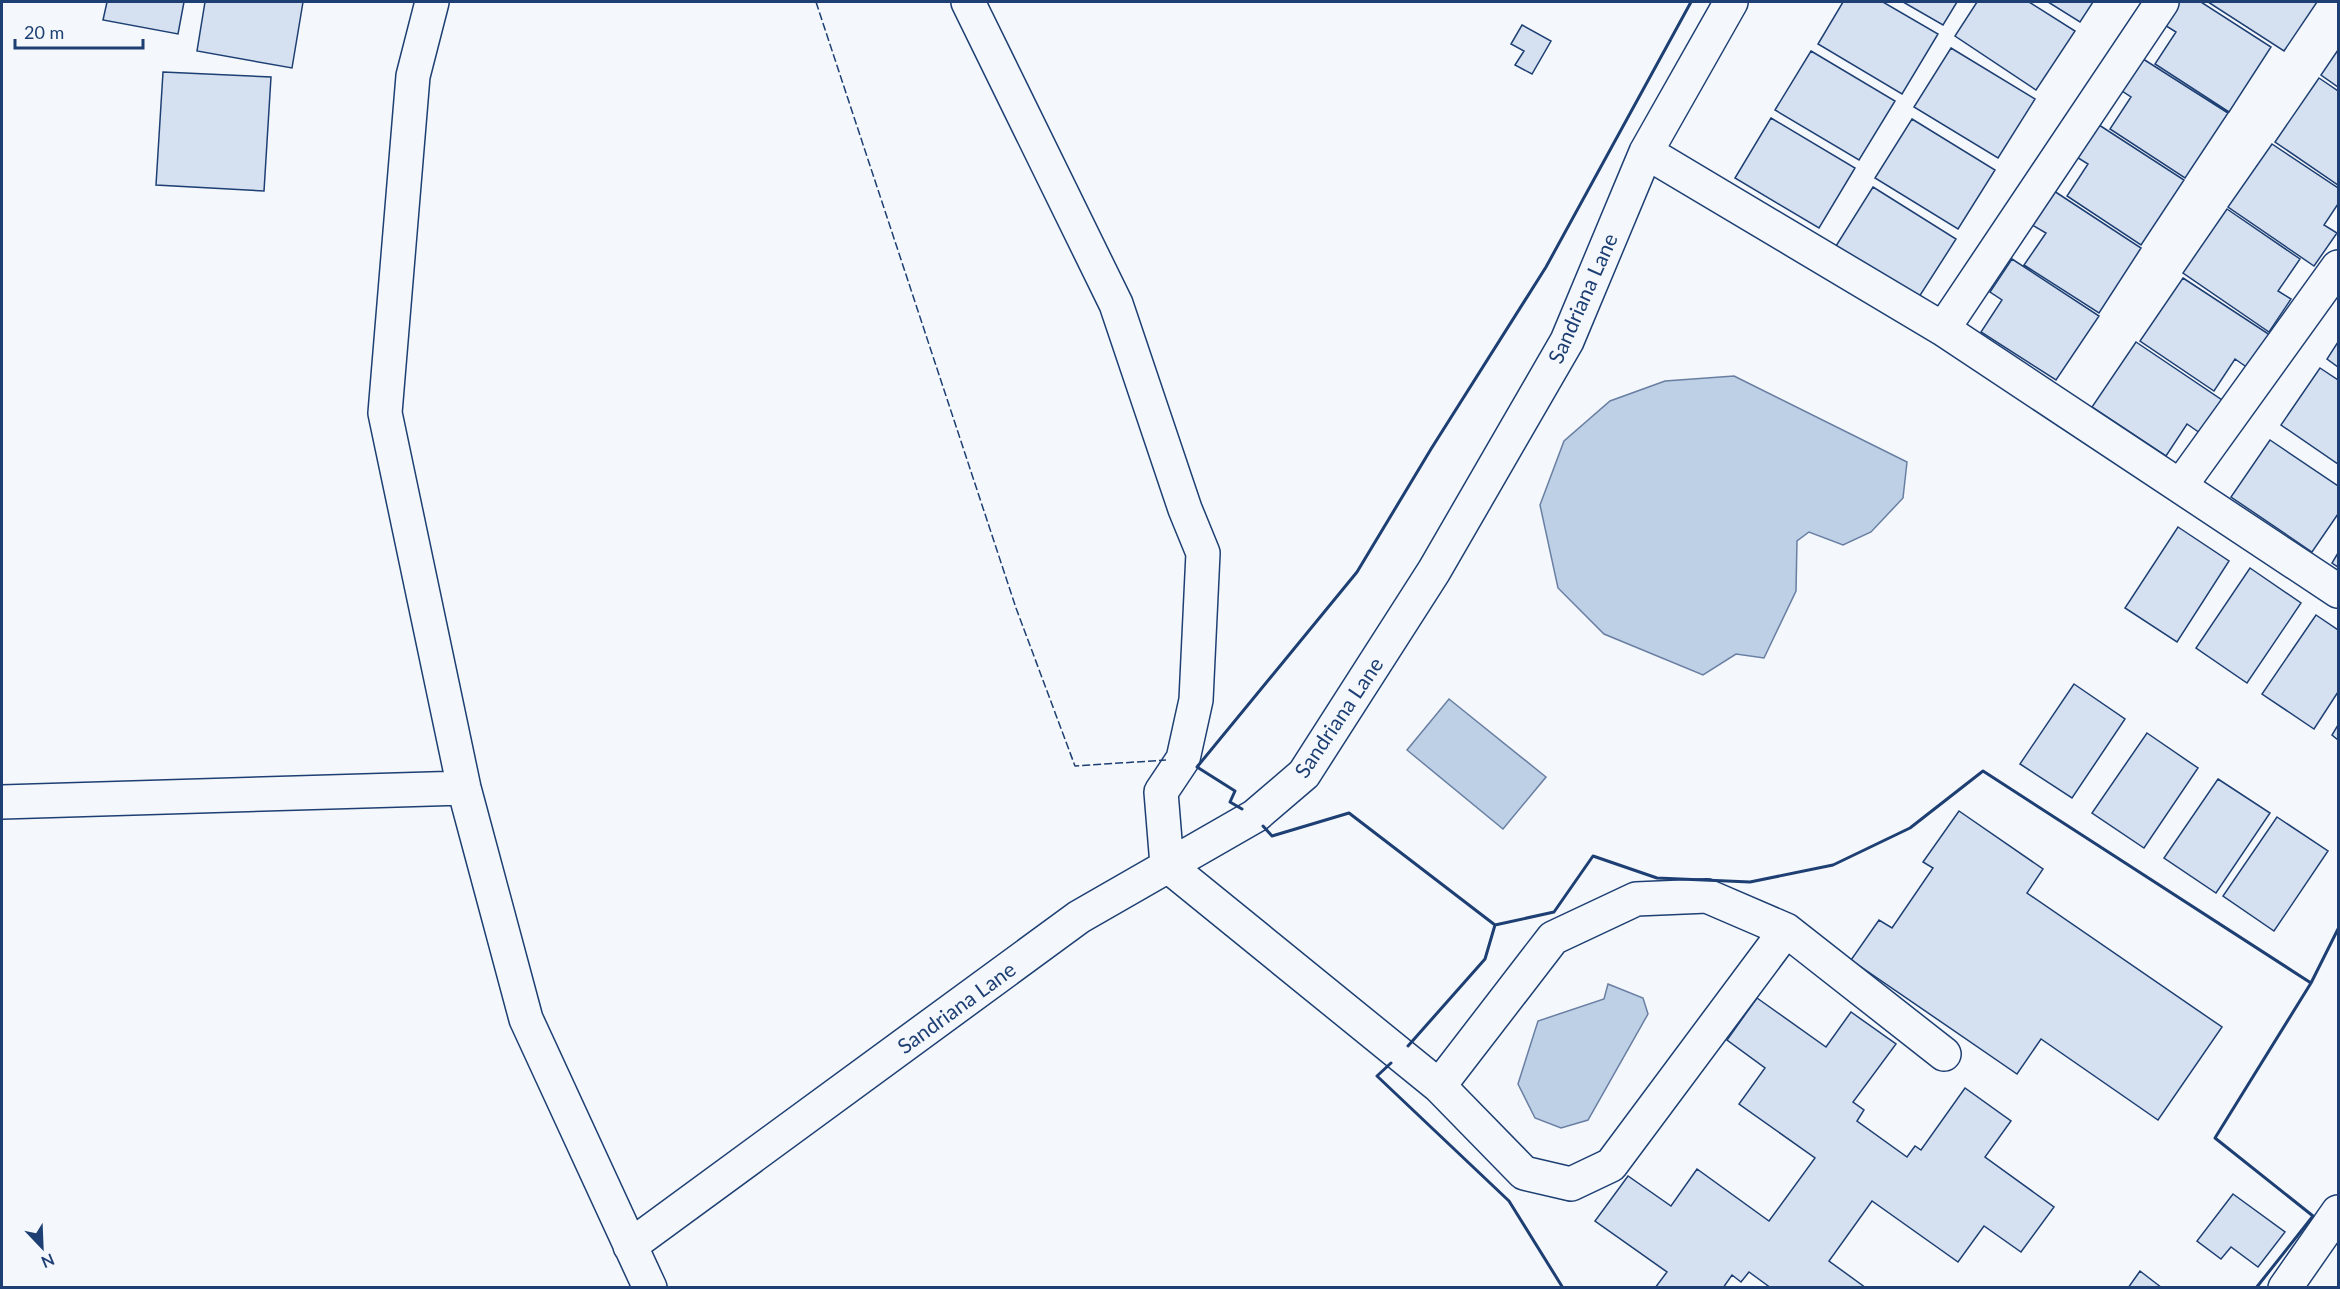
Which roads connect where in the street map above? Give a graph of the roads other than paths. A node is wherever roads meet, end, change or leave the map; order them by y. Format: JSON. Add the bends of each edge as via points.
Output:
{"nodes":[{"id":1,"x":432,"y":2,"type":"edge"},
{"id":2,"x":968,"y":2,"type":"edge"},
{"id":3,"x":1731,"y":2,"type":"edge"},
{"id":4,"x":2162,"y":2,"type":"edge"},
{"id":5,"x":1646,"y":152,"type":"junction"},
{"id":6,"x":2338,"y":267,"type":"edge"},
{"id":7,"x":1943,"y":329,"type":"junction"},
{"id":8,"x":2181,"y":485,"type":"junction"},
{"id":9,"x":2338,"y":591,"type":"edge"},
{"id":10,"x":464,"y":789,"type":"junction"},
{"id":11,"x":2,"y":802,"type":"edge"},
{"id":12,"x":1167,"y":865,"type":"junction"},
{"id":13,"x":1786,"y":930,"type":"junction"},
{"id":14,"x":1944,"y":1053,"type":"dead end"},
{"id":15,"x":1438,"y":1086,"type":"junction"},
{"id":16,"x":2338,"y":1212,"type":"edge"},
{"id":17,"x":630,"y":1246,"type":"junction"},
{"id":18,"x":650,"y":1287,"type":"edge"},
{"id":19,"x":2285,"y":1287,"type":"edge"}],
"edges":[{"from":1,"to":10,"type":"street","via":[[413,76],[385,413]]},
{"from":2,"to":12,"type":"street","via":[[1116,304],[1203,554],[1196,699],[1183,759],[1161,792]]},
{"from":3,"to":5,"type":"street","name":"Sandriana Lane"},
{"from":4,"to":7,"type":"street"},
{"from":5,"to":7,"type":"street"},
{"from":5,"to":12,"type":"street","name":"Sandriana Lane","via":[[1567,341],[1434,571],[1304,774],[1255,816]]},
{"from":6,"to":8,"type":"street"},
{"from":7,"to":8,"type":"street"},
{"from":8,"to":9,"type":"street"},
{"from":10,"to":11,"type":"street"},
{"from":10,"to":17,"type":"street","via":[[526,1019]]},
{"from":12,"to":15,"type":"street"},
{"from":12,"to":17,"type":"street","name":"Sandriana Lane","via":[[1078,917]]},
{"from":13,"to":14,"type":"street"},
{"from":13,"to":15,"type":"street","via":[[1707,896],[1636,899],[1553,938]]},
{"from":13,"to":15,"type":"street","via":[[1611,1165],[1571,1184],[1524,1173]]},
{"from":16,"to":19,"type":"street"},
{"from":17,"to":18,"type":"street"}]}
